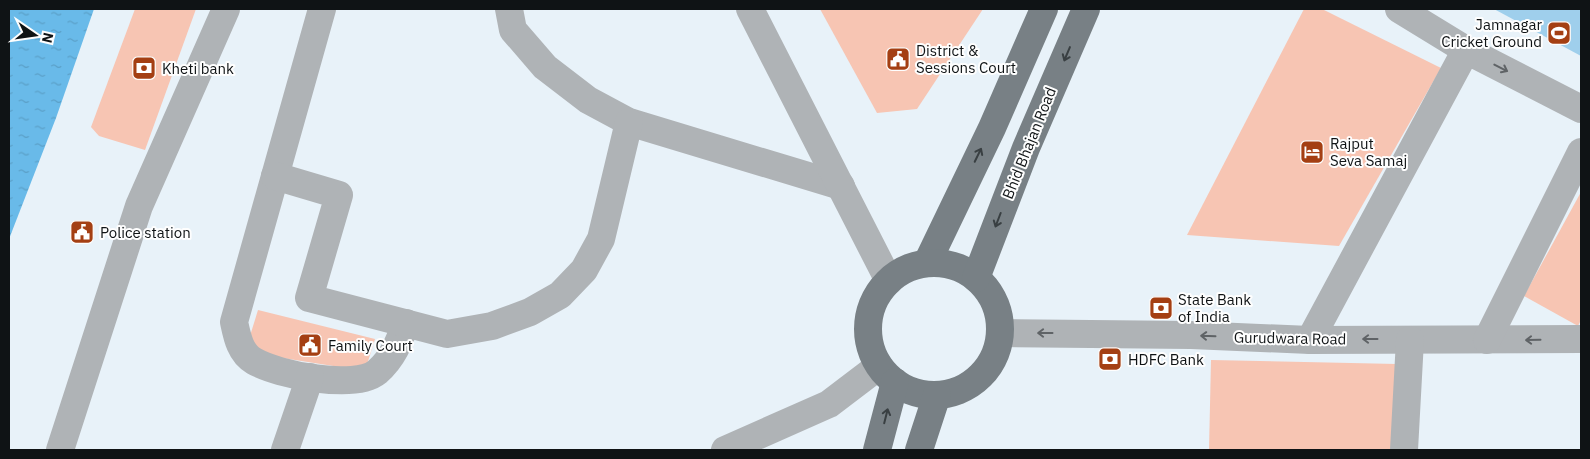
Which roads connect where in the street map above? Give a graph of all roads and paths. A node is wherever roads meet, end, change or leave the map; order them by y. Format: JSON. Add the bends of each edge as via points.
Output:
{"nodes":[{"id":1,"x":226,"y":9,"type":"edge"},
{"id":2,"x":322,"y":9,"type":"edge"},
{"id":3,"x":509,"y":9,"type":"edge"},
{"id":4,"x":750,"y":9,"type":"edge"},
{"id":5,"x":1044,"y":9,"type":"edge"},
{"id":6,"x":1086,"y":9,"type":"edge"},
{"id":7,"x":1399,"y":9,"type":"edge"},
{"id":8,"x":1466,"y":50,"type":"junction"},
{"id":9,"x":1581,"y":109,"type":"edge"},
{"id":10,"x":628,"y":122,"type":"junction"},
{"id":11,"x":1581,"y":152,"type":"edge"},
{"id":12,"x":275,"y":176,"type":"junction"},
{"id":13,"x":841,"y":186,"type":"junction"},
{"id":14,"x":927,"y":263,"type":"junction"},
{"id":15,"x":976,"y":278,"type":"junction"},
{"id":16,"x":888,"y":281,"type":"junction"},
{"id":17,"x":406,"y":323,"type":"junction"},
{"id":18,"x":1000,"y":333,"type":"junction"},
{"id":19,"x":1581,"y":339,"type":"edge"},
{"id":20,"x":1310,"y":340,"type":"junction"},
{"id":21,"x":1410,"y":340,"type":"junction"},
{"id":22,"x":1487,"y":340,"type":"junction"},
{"id":23,"x":887,"y":374,"type":"junction"},
{"id":24,"x":310,"y":377,"type":"junction"},
{"id":25,"x":937,"y":395,"type":"junction"},
{"id":26,"x":60,"y":450,"type":"edge"},
{"id":27,"x":285,"y":450,"type":"edge"},
{"id":28,"x":725,"y":450,"type":"edge"},
{"id":29,"x":877,"y":450,"type":"edge"},
{"id":30,"x":919,"y":450,"type":"edge"},
{"id":31,"x":1404,"y":450,"type":"edge"}],
"edges":[{"from":1,"to":26,"type":"street","via":[[139,206]]},
{"from":2,"to":12,"type":"street"},
{"from":3,"to":10,"type":"street","via":[[513,30],[545,67],[588,100]]},
{"from":4,"to":13,"type":"street"},
{"from":14,"to":5,"type":"main road","one_way":true,"via":[[992,128]]},
{"from":6,"to":15,"type":"main road","name":"Bhid Bhajan Road","one_way":true,"via":[[1026,148]]},
{"from":7,"to":8,"type":"street"},
{"from":8,"to":9,"type":"street","one_way":true},
{"from":8,"to":20,"type":"street"},
{"from":10,"to":13,"type":"street"},
{"from":10,"to":17,"type":"street","via":[[602,239],[584,270],[560,295],[530,312],[492,326],[447,334]]},
{"from":11,"to":22,"type":"street"},
{"from":12,"to":17,"type":"street","via":[[338,195],[309,298]]},
{"from":12,"to":24,"type":"street","via":[[234,322],[240,347],[254,361]]},
{"from":13,"to":16,"type":"street"},
{"from":14,"to":15,"type":"main road","via":[[948,264]]},
{"from":14,"to":16,"type":"main road","via":[[907,268]]},
{"from":15,"to":18,"type":"main road","via":[[995,301]]},
{"from":16,"to":23,"type":"main road","via":[[875,300],[868,322],[870,345]]},
{"from":17,"to":24,"type":"street","via":[[396,352],[376,373],[349,381]]},
{"from":20,"to":18,"type":"street","name":"Gurudwara Road","one_way":true},
{"from":18,"to":25,"type":"main road","via":[[992,362],[979,378],[960,390]]},
{"from":19,"to":22,"type":"street","name":"Gurudwara Road","one_way":true},
{"from":21,"to":20,"type":"street","name":"Gurudwara Road","one_way":true},
{"from":21,"to":22,"type":"street","name":"Gurudwara Road"},
{"from":21,"to":31,"type":"street"},
{"from":23,"to":25,"type":"main road","via":[[915,392]]},
{"from":23,"to":28,"type":"street","via":[[829,404]]},
{"from":29,"to":23,"type":"main road","one_way":true},
{"from":24,"to":27,"type":"street"},
{"from":25,"to":30,"type":"main road"}]}
